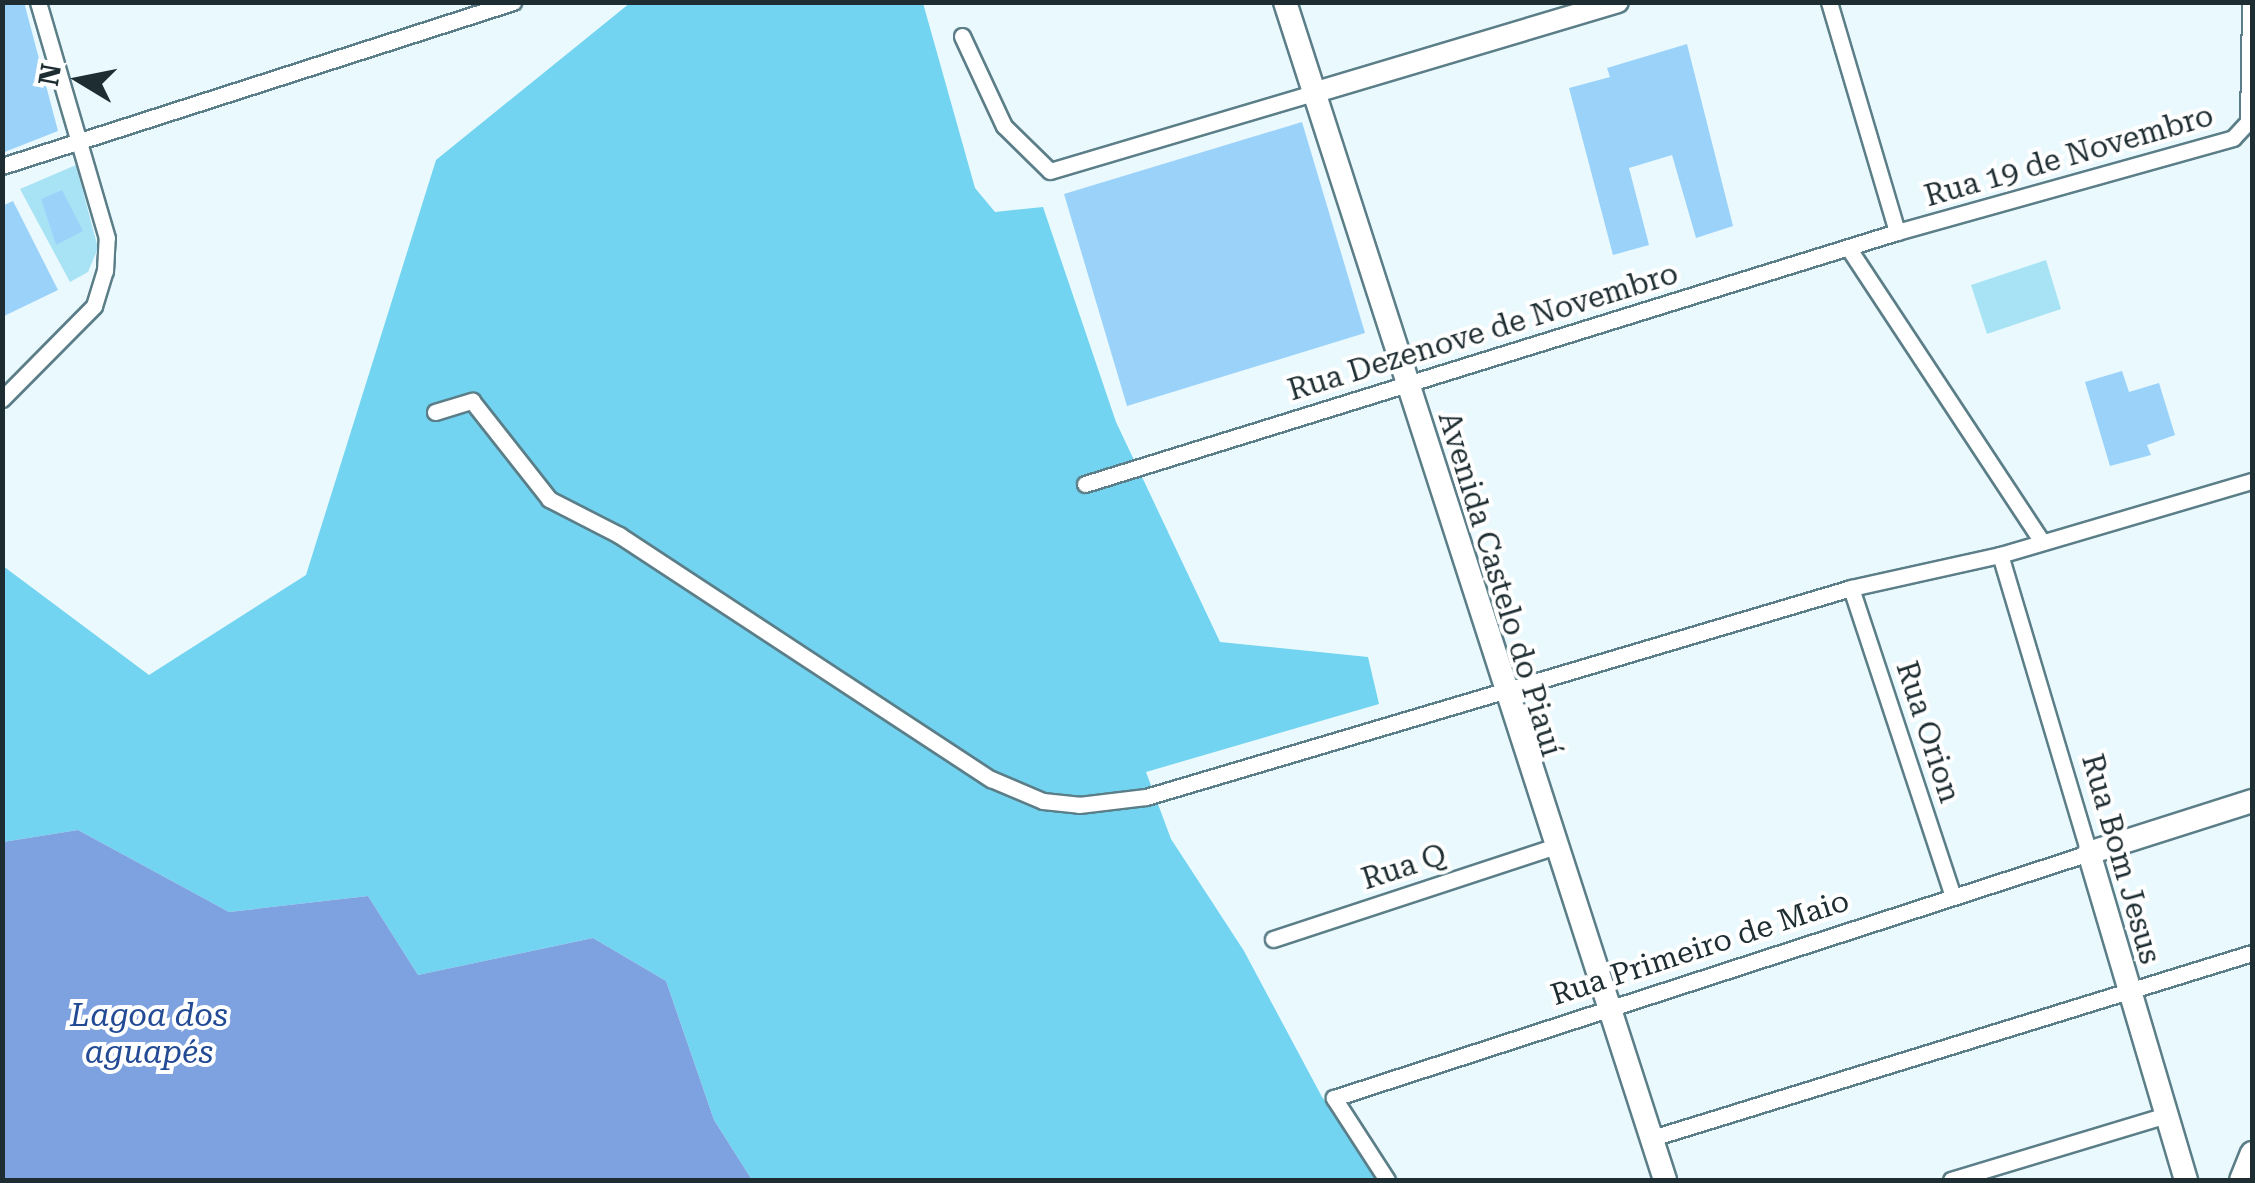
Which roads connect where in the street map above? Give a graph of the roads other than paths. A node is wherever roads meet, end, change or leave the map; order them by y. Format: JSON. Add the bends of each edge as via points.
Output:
{"nodes":[{"id":1,"x":38,"y":2,"type":"edge"},
{"id":2,"x":513,"y":2,"type":"edge"},
{"id":3,"x":1285,"y":2,"type":"edge"},
{"id":4,"x":1618,"y":2,"type":"edge"},
{"id":5,"x":1828,"y":2,"type":"edge"},
{"id":6,"x":2250,"y":2,"type":"edge"},
{"id":7,"x":962,"y":36,"type":"dead end"},
{"id":8,"x":1313,"y":93,"type":"junction"},
{"id":9,"x":81,"y":142,"type":"junction"},
{"id":10,"x":2,"y":166,"type":"edge"},
{"id":11,"x":1897,"y":232,"type":"junction"},
{"id":12,"x":1849,"y":249,"type":"junction"},
{"id":13,"x":1406,"y":384,"type":"junction"},
{"id":14,"x":2,"y":399,"type":"edge"},
{"id":15,"x":435,"y":412,"type":"dead end"},
{"id":16,"x":2252,"y":480,"type":"edge"},
{"id":17,"x":1085,"y":484,"type":"dead end"},
{"id":18,"x":2041,"y":540,"type":"junction"},
{"id":19,"x":2000,"y":555,"type":"junction"},
{"id":20,"x":1851,"y":588,"type":"junction"},
{"id":21,"x":1502,"y":690,"type":"junction"},
{"id":22,"x":2252,"y":801,"type":"edge"},
{"id":23,"x":1552,"y":848,"type":"junction"},
{"id":24,"x":2089,"y":852,"type":"junction"},
{"id":25,"x":1952,"y":894,"type":"junction"},
{"id":26,"x":1273,"y":939,"type":"dead end"},
{"id":27,"x":2252,"y":953,"type":"edge"},
{"id":28,"x":2128,"y":988,"type":"junction"},
{"id":29,"x":1608,"y":1008,"type":"junction"},
{"id":30,"x":2166,"y":1115,"type":"junction"},
{"id":31,"x":1652,"y":1138,"type":"junction"},
{"id":32,"x":2252,"y":1153,"type":"edge"},
{"id":33,"x":1386,"y":1180,"type":"edge"},
{"id":34,"x":1665,"y":1180,"type":"edge"},
{"id":35,"x":1951,"y":1180,"type":"edge"},
{"id":36,"x":2186,"y":1180,"type":"edge"},
{"id":37,"x":2241,"y":1180,"type":"edge"}],
"edges":[{"from":1,"to":9,"type":"street"},
{"from":2,"to":9,"type":"street"},
{"from":3,"to":8,"type":"main road","name":"Avenida Castelo do Piauí"},
{"from":4,"to":8,"type":"street"},
{"from":5,"to":11,"type":"street"},
{"from":6,"to":11,"type":"street","name":"Rua 19 de Novembro","via":[[2249,110],[2242,134]]},
{"from":7,"to":8,"type":"street","via":[[1004,126],[1050,170]]},
{"from":8,"to":13,"type":"main road","name":"Avenida Castelo do Piauí"},
{"from":9,"to":10,"type":"street"},
{"from":9,"to":14,"type":"street","via":[[107,238],[105,271],[94,306]]},
{"from":11,"to":12,"type":"street","name":"Rua Dezenove de Novembro"},
{"from":12,"to":13,"type":"street","name":"Rua Dezenove de Novembro"},
{"from":12,"to":18,"type":"street"},
{"from":13,"to":17,"type":"street","name":"Rua Dezenove de Novembro"},
{"from":13,"to":21,"type":"main road","name":"Avenida Castelo do Piauí"},
{"from":15,"to":21,"type":"street","via":[[472,400],[549,499],[619,535],[991,779],[1043,801],[1146,797]]},
{"from":16,"to":18,"type":"street"},
{"from":18,"to":19,"type":"street"},
{"from":19,"to":20,"type":"street"},
{"from":19,"to":24,"type":"street","name":"Rua Bom Jesus"},
{"from":20,"to":21,"type":"street"},
{"from":20,"to":25,"type":"street","name":"Rua Orion"},
{"from":21,"to":23,"type":"main road","name":"Avenida Castelo do Piauí"},
{"from":22,"to":24,"type":"main road"},
{"from":23,"to":26,"type":"street","name":"Rua Q"},
{"from":23,"to":29,"type":"main road","name":"Avenida Castelo do Piauí"},
{"from":24,"to":25,"type":"street","name":"Rua Primeiro de Maio"},
{"from":24,"to":28,"type":"main road","name":"Rua Bom Jesus"},
{"from":25,"to":29,"type":"street","name":"Rua Primeiro de Maio"},
{"from":27,"to":28,"type":"street"},
{"from":28,"to":30,"type":"main road","name":"Rua Bom Jesus"},
{"from":28,"to":31,"type":"street"},
{"from":29,"to":31,"type":"main road","name":"Avenida Castelo do Piauí"},
{"from":29,"to":33,"type":"street","name":"Rua Primeiro de Maio","via":[[1331,1101]]},
{"from":30,"to":35,"type":"street"},
{"from":30,"to":36,"type":"main road","name":"Rua Bom Jesus"},
{"from":31,"to":34,"type":"main road","name":"Avenida Castelo do Piauí"},
{"from":32,"to":37,"type":"main road"}]}
